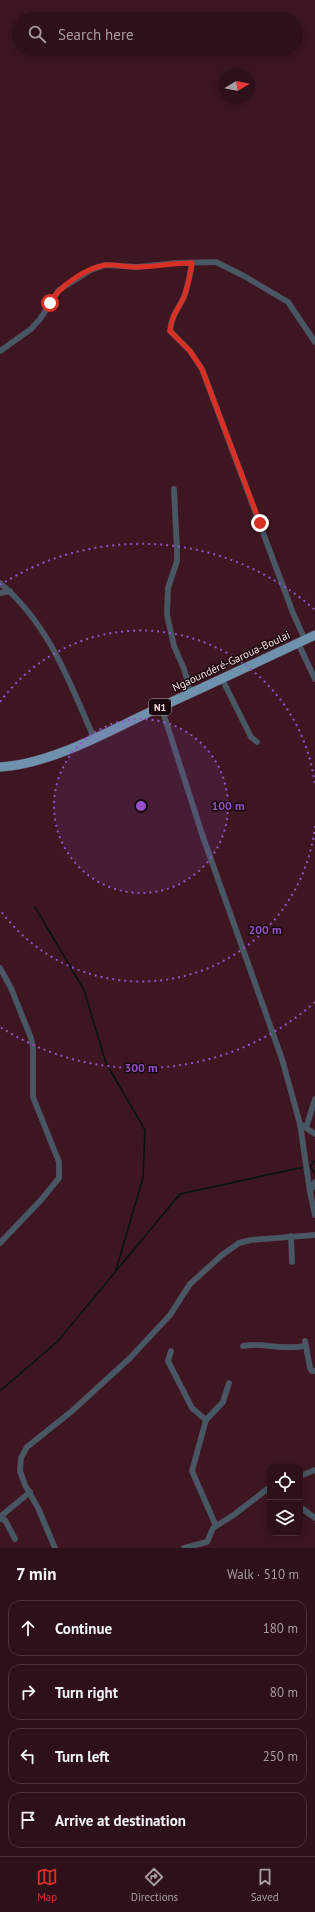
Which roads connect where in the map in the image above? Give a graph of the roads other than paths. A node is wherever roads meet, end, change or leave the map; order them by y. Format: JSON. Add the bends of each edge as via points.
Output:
{"nodes":[{"id":1,"x":192,"y":263,"type":"junction"},
{"id":2,"x":315,"y":342,"type":"edge"},
{"id":3,"x":0,"y":351,"type":"edge"},
{"id":4,"x":174,"y":489,"type":"dead end"},
{"id":5,"x":0,"y":583,"type":"edge"},
{"id":6,"x":10,"y":592,"type":"junction"},
{"id":7,"x":0,"y":593,"type":"edge"},
{"id":8,"x":315,"y":634,"type":"edge"},
{"id":9,"x":301,"y":641,"type":"junction"},
{"id":10,"x":222,"y":679,"type":"junction"},
{"id":11,"x":315,"y":679,"type":"edge"},
{"id":12,"x":191,"y":693,"type":"junction"},
{"id":13,"x":162,"y":706,"type":"junction"},
{"id":14,"x":94,"y":738,"type":"junction"},
{"id":15,"x":257,"y":742,"type":"dead end"},
{"id":16,"x":0,"y":767,"type":"edge"},
{"id":17,"x":0,"y":968,"type":"edge"},
{"id":18,"x":315,"y":1099,"type":"edge"},
{"id":19,"x":300,"y":1124,"type":"junction"},
{"id":20,"x":306,"y":1128,"type":"junction"},
{"id":21,"x":315,"y":1134,"type":"edge"},
{"id":22,"x":315,"y":1182,"type":"edge"},
{"id":23,"x":310,"y":1192,"type":"junction"},
{"id":24,"x":315,"y":1215,"type":"edge"},
{"id":25,"x":315,"y":1235,"type":"edge"},
{"id":26,"x":291,"y":1236,"type":"junction"},
{"id":27,"x":0,"y":1243,"type":"edge"},
{"id":28,"x":292,"y":1262,"type":"dead end"},
{"id":29,"x":243,"y":1346,"type":"dead end"},
{"id":30,"x":171,"y":1351,"type":"dead end"},
{"id":31,"x":315,"y":1371,"type":"edge"},
{"id":32,"x":229,"y":1383,"type":"dead end"},
{"id":33,"x":206,"y":1420,"type":"junction"},
{"id":34,"x":315,"y":1470,"type":"edge"},
{"id":35,"x":303,"y":1475,"type":"edge"},
{"id":36,"x":267,"y":1489,"type":"edge"},
{"id":37,"x":30,"y":1492,"type":"junction"},
{"id":38,"x":303,"y":1509,"type":"edge"},
{"id":39,"x":0,"y":1518,"type":"edge"},
{"id":40,"x":315,"y":1518,"type":"edge"},
{"id":41,"x":216,"y":1526,"type":"junction"},
{"id":42,"x":15,"y":1539,"type":"dead end"},
{"id":43,"x":55,"y":1548,"type":"edge"},
{"id":44,"x":184,"y":1548,"type":"edge"}],
"edges":[{"from":1,"to":2,"type":"street","via":[[216,262],[288,302]]},
{"from":1,"to":3,"type":"street","via":[[137,267],[105,265],[91,270],[59,290],[40,319]]},
{"from":1,"to":9,"type":"street","via":[[187,288],[175,310],[170,331],[190,351],[202,369],[293,613]]},
{"from":4,"to":12,"type":"street","via":[[177,510],[177,555],[168,588],[167,615],[174,646]]},
{"from":5,"to":6,"type":"street"},
{"from":6,"to":7,"type":"street"},
{"from":6,"to":14,"type":"street","via":[[24,606],[59,657]]},
{"from":8,"to":9,"type":"highway","name":"Ngaoundéré-Garoua-Boulai","number":"N1"},
{"from":9,"to":10,"type":"highway","name":"Ngaoundéré-Garoua-Boulai","number":"N1"},
{"from":9,"to":11,"type":"street"},
{"from":10,"to":12,"type":"highway","name":"Ngaoundéré-Garoua-Boulai","number":"N1"},
{"from":10,"to":15,"type":"street","via":[[250,737]]},
{"from":12,"to":13,"type":"highway","name":"Ngaoundéré-Garoua-Boulai","number":"N1"},
{"from":13,"to":14,"type":"highway","name":"Ngaoundéré-Garoua-Boulai","number":"N1"},
{"from":13,"to":19,"type":"street","via":[[203,837],[282,1059]]},
{"from":14,"to":16,"type":"highway","name":"Ngaoundéré-Garoua-Boulai","number":"N1","via":[[51,756]]},
{"from":17,"to":27,"type":"street","via":[[31,1038],[33,1097],[59,1162],[59,1178]]},
{"from":18,"to":20,"type":"street"},
{"from":19,"to":20,"type":"street"},
{"from":19,"to":23,"type":"street"},
{"from":20,"to":21,"type":"street"},
{"from":22,"to":23,"type":"street"},
{"from":23,"to":24,"type":"street"},
{"from":25,"to":26,"type":"street"},
{"from":26,"to":28,"type":"street"},
{"from":26,"to":37,"type":"street","via":[[251,1240],[239,1244],[198,1276],[170,1315],[130,1358],[72,1411],[27,1447],[20,1458],[20,1471]]},
{"from":29,"to":31,"type":"street","via":[[257,1344],[290,1349],[305,1343],[310,1368]]},
{"from":30,"to":33,"type":"street","via":[[168,1361],[192,1408]]},
{"from":32,"to":33,"type":"street","via":[[223,1402]]},
{"from":33,"to":41,"type":"street","via":[[192,1471]]},
{"from":34,"to":35,"type":"street"},
{"from":36,"to":41,"type":"street"},
{"from":37,"to":39,"type":"street"},
{"from":37,"to":43,"type":"street"},
{"from":38,"to":40,"type":"street"},
{"from":39,"to":42,"type":"street","via":[[5,1520]]},
{"from":41,"to":44,"type":"street","via":[[207,1542]]}]}
